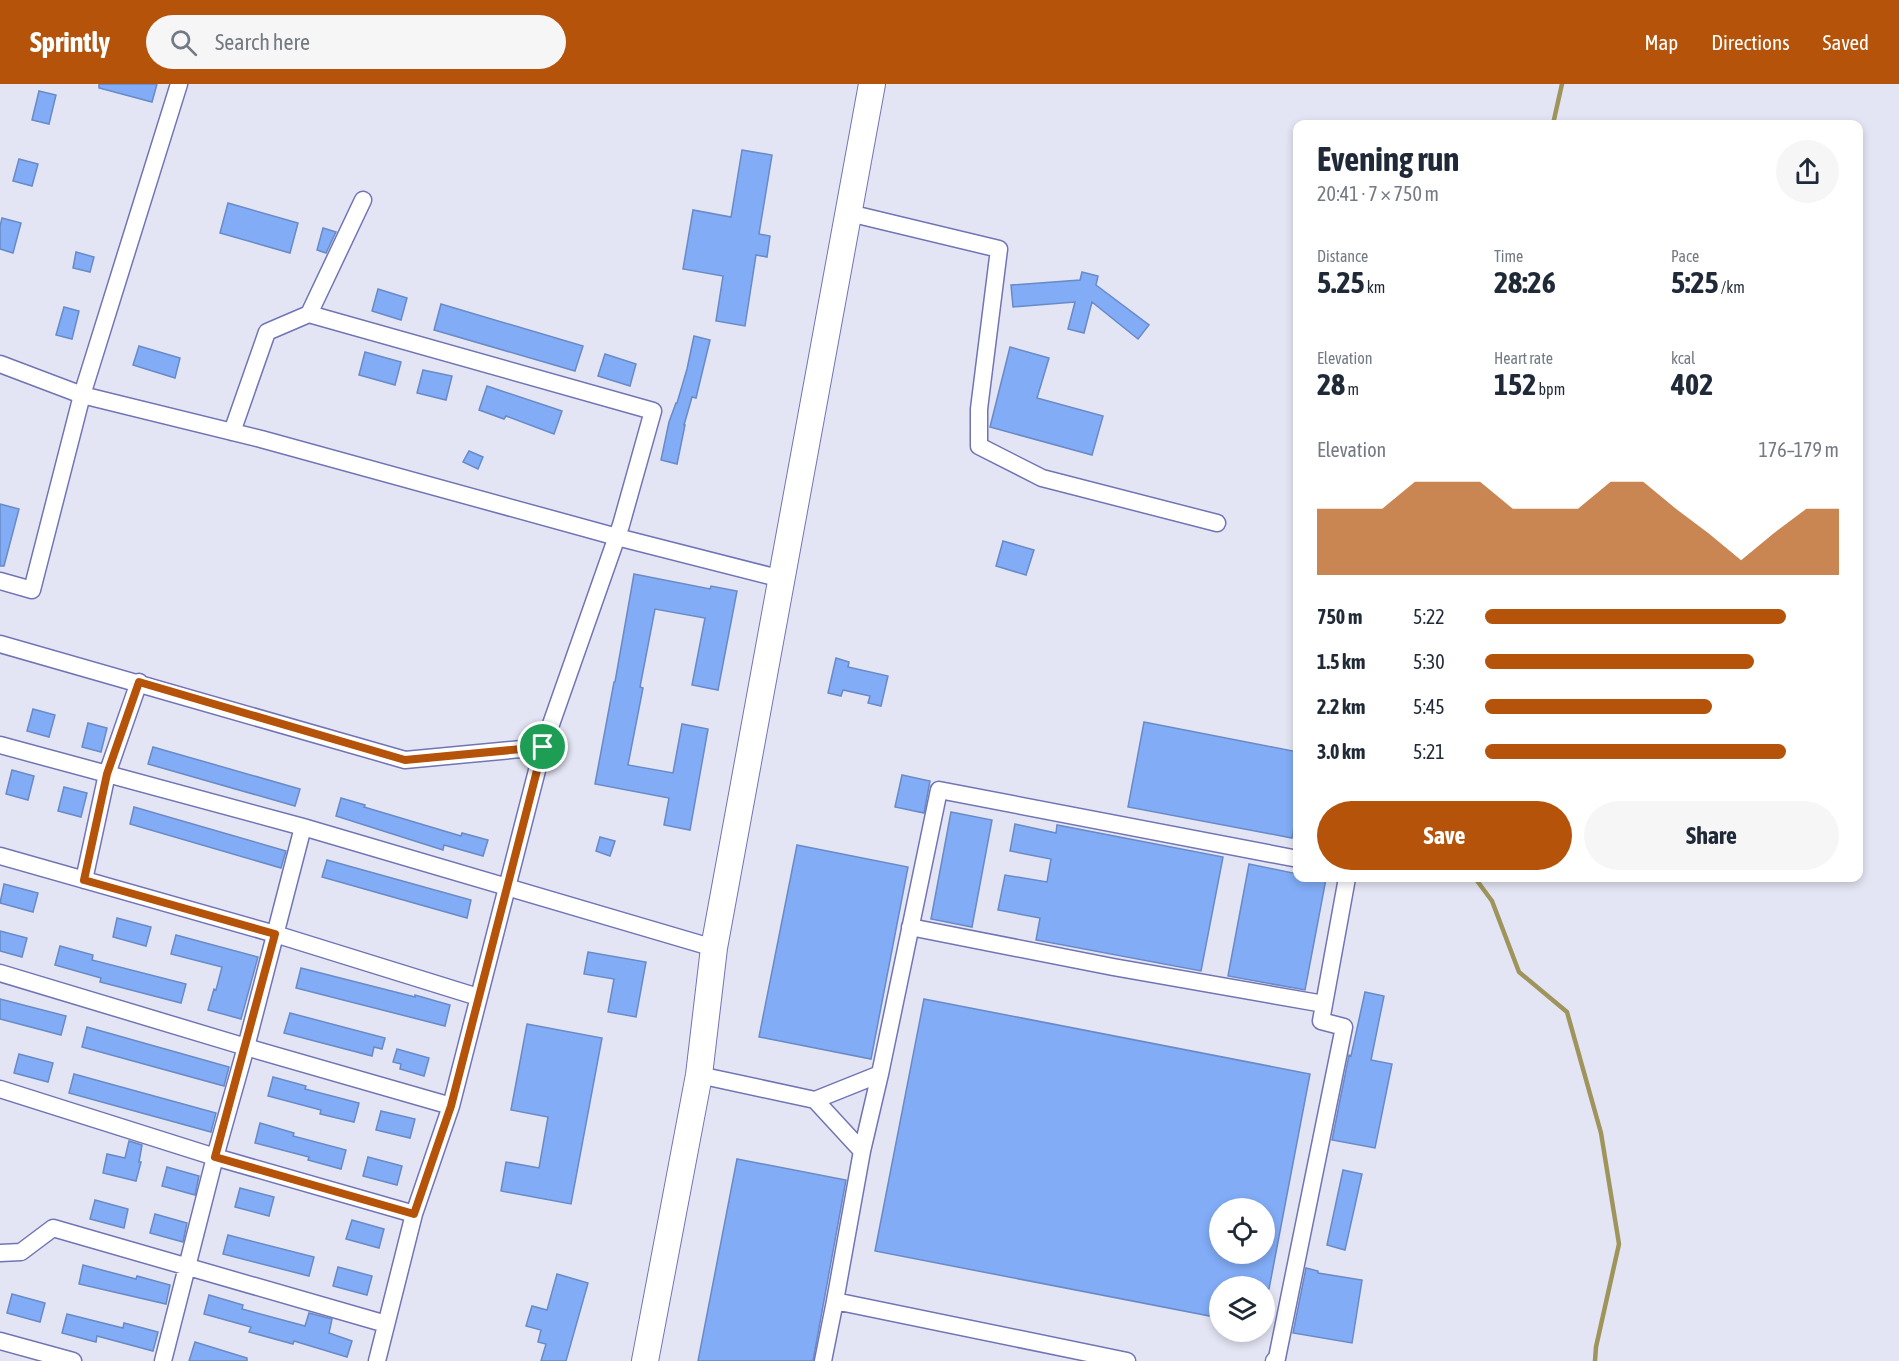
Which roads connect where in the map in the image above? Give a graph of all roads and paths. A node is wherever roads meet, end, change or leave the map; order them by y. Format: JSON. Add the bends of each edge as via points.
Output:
{"nodes":[{"id":1,"x":179,"y":84,"type":"edge"},
{"id":2,"x":872,"y":84,"type":"edge"},
{"id":3,"x":363,"y":200,"type":"dead end"},
{"id":4,"x":849,"y":213,"type":"junction"},
{"id":5,"x":309,"y":314,"type":"junction"},
{"id":6,"x":0,"y":364,"type":"edge"},
{"id":7,"x":82,"y":395,"type":"junction"},
{"id":8,"x":232,"y":432,"type":"junction"},
{"id":9,"x":1217,"y":523,"type":"dead end"},
{"id":10,"x":617,"y":537,"type":"junction"},
{"id":11,"x":782,"y":579,"type":"junction"},
{"id":12,"x":0,"y":581,"type":"edge"},
{"id":13,"x":0,"y":644,"type":"edge"},
{"id":14,"x":139,"y":682,"type":"junction"},
{"id":15,"x":0,"y":745,"type":"edge"},
{"id":16,"x":543,"y":747,"type":"junction"},
{"id":17,"x":107,"y":774,"type":"junction"},
{"id":18,"x":303,"y":827,"type":"junction"},
{"id":19,"x":0,"y":856,"type":"edge"},
{"id":20,"x":1293,"y":858,"type":"edge"},
{"id":21,"x":84,"y":880,"type":"junction"},
{"id":22,"x":1346,"y":882,"type":"edge"},
{"id":23,"x":508,"y":887,"type":"junction"},
{"id":24,"x":910,"y":927,"type":"junction"},
{"id":25,"x":275,"y":934,"type":"junction"},
{"id":26,"x":714,"y":948,"type":"junction"},
{"id":27,"x":0,"y":974,"type":"edge"},
{"id":28,"x":478,"y":997,"type":"junction"},
{"id":29,"x":1324,"y":1004,"type":"junction"},
{"id":30,"x":246,"y":1047,"type":"junction"},
{"id":31,"x":880,"y":1074,"type":"junction"},
{"id":32,"x":699,"y":1075,"type":"junction"},
{"id":33,"x":0,"y":1089,"type":"edge"},
{"id":34,"x":815,"y":1100,"type":"junction"},
{"id":35,"x":451,"y":1106,"type":"junction"},
{"id":36,"x":862,"y":1151,"type":"junction"},
{"id":37,"x":215,"y":1157,"type":"junction"},
{"id":38,"x":414,"y":1214,"type":"junction"},
{"id":39,"x":0,"y":1253,"type":"edge"},
{"id":40,"x":188,"y":1266,"type":"junction"},
{"id":41,"x":835,"y":1300,"type":"junction"},
{"id":42,"x":386,"y":1324,"type":"junction"},
{"id":43,"x":0,"y":1341,"type":"edge"},
{"id":44,"x":73,"y":1361,"type":"edge"},
{"id":45,"x":163,"y":1361,"type":"edge"},
{"id":46,"x":377,"y":1361,"type":"edge"},
{"id":47,"x":645,"y":1361,"type":"edge"},
{"id":48,"x":823,"y":1361,"type":"edge"},
{"id":49,"x":1127,"y":1361,"type":"edge"},
{"id":50,"x":1274,"y":1361,"type":"edge"}],
"edges":[{"from":1,"to":7,"type":"street"},
{"from":2,"to":4,"type":"highway"},
{"from":3,"to":5,"type":"street"},
{"from":4,"to":9,"type":"street","via":[[999,249],[979,409],[979,446],[1042,478]]},
{"from":4,"to":11,"type":"highway"},
{"from":5,"to":8,"type":"street","via":[[267,332]]},
{"from":5,"to":10,"type":"street","via":[[653,411]]},
{"from":6,"to":7,"type":"street"},
{"from":7,"to":8,"type":"street"},
{"from":7,"to":12,"type":"street","via":[[32,590]]},
{"from":8,"to":10,"type":"street"},
{"from":10,"to":11,"type":"street"},
{"from":10,"to":16,"type":"street"},
{"from":11,"to":26,"type":"highway"},
{"from":13,"to":14,"type":"street"},
{"from":14,"to":16,"type":"street","via":[[405,760]]},
{"from":14,"to":17,"type":"street"},
{"from":15,"to":17,"type":"street"},
{"from":16,"to":23,"type":"street"},
{"from":17,"to":18,"type":"street"},
{"from":17,"to":21,"type":"street"},
{"from":18,"to":23,"type":"street"},
{"from":18,"to":25,"type":"street"},
{"from":19,"to":21,"type":"street"},
{"from":20,"to":24,"type":"street","via":[[939,790]]},
{"from":21,"to":25,"type":"street"},
{"from":22,"to":29,"type":"street"},
{"from":23,"to":26,"type":"street"},
{"from":23,"to":28,"type":"street"},
{"from":24,"to":29,"type":"street"},
{"from":24,"to":31,"type":"street"},
{"from":25,"to":28,"type":"street"},
{"from":25,"to":30,"type":"street"},
{"from":26,"to":32,"type":"highway"},
{"from":27,"to":30,"type":"street"},
{"from":28,"to":35,"type":"street"},
{"from":29,"to":50,"type":"street","via":[[1321,1021],[1344,1027]]},
{"from":30,"to":35,"type":"street"},
{"from":30,"to":37,"type":"street"},
{"from":31,"to":34,"type":"street"},
{"from":31,"to":36,"type":"street"},
{"from":32,"to":34,"type":"street"},
{"from":32,"to":47,"type":"highway"},
{"from":33,"to":37,"type":"street"},
{"from":34,"to":36,"type":"street"},
{"from":35,"to":38,"type":"street"},
{"from":36,"to":41,"type":"street"},
{"from":37,"to":38,"type":"street"},
{"from":37,"to":40,"type":"street"},
{"from":38,"to":42,"type":"street"},
{"from":39,"to":40,"type":"street","via":[[21,1252],[53,1228]]},
{"from":40,"to":42,"type":"street"},
{"from":40,"to":45,"type":"street"},
{"from":41,"to":48,"type":"street"},
{"from":41,"to":49,"type":"street"},
{"from":42,"to":46,"type":"street"},
{"from":43,"to":44,"type":"street"}]}
